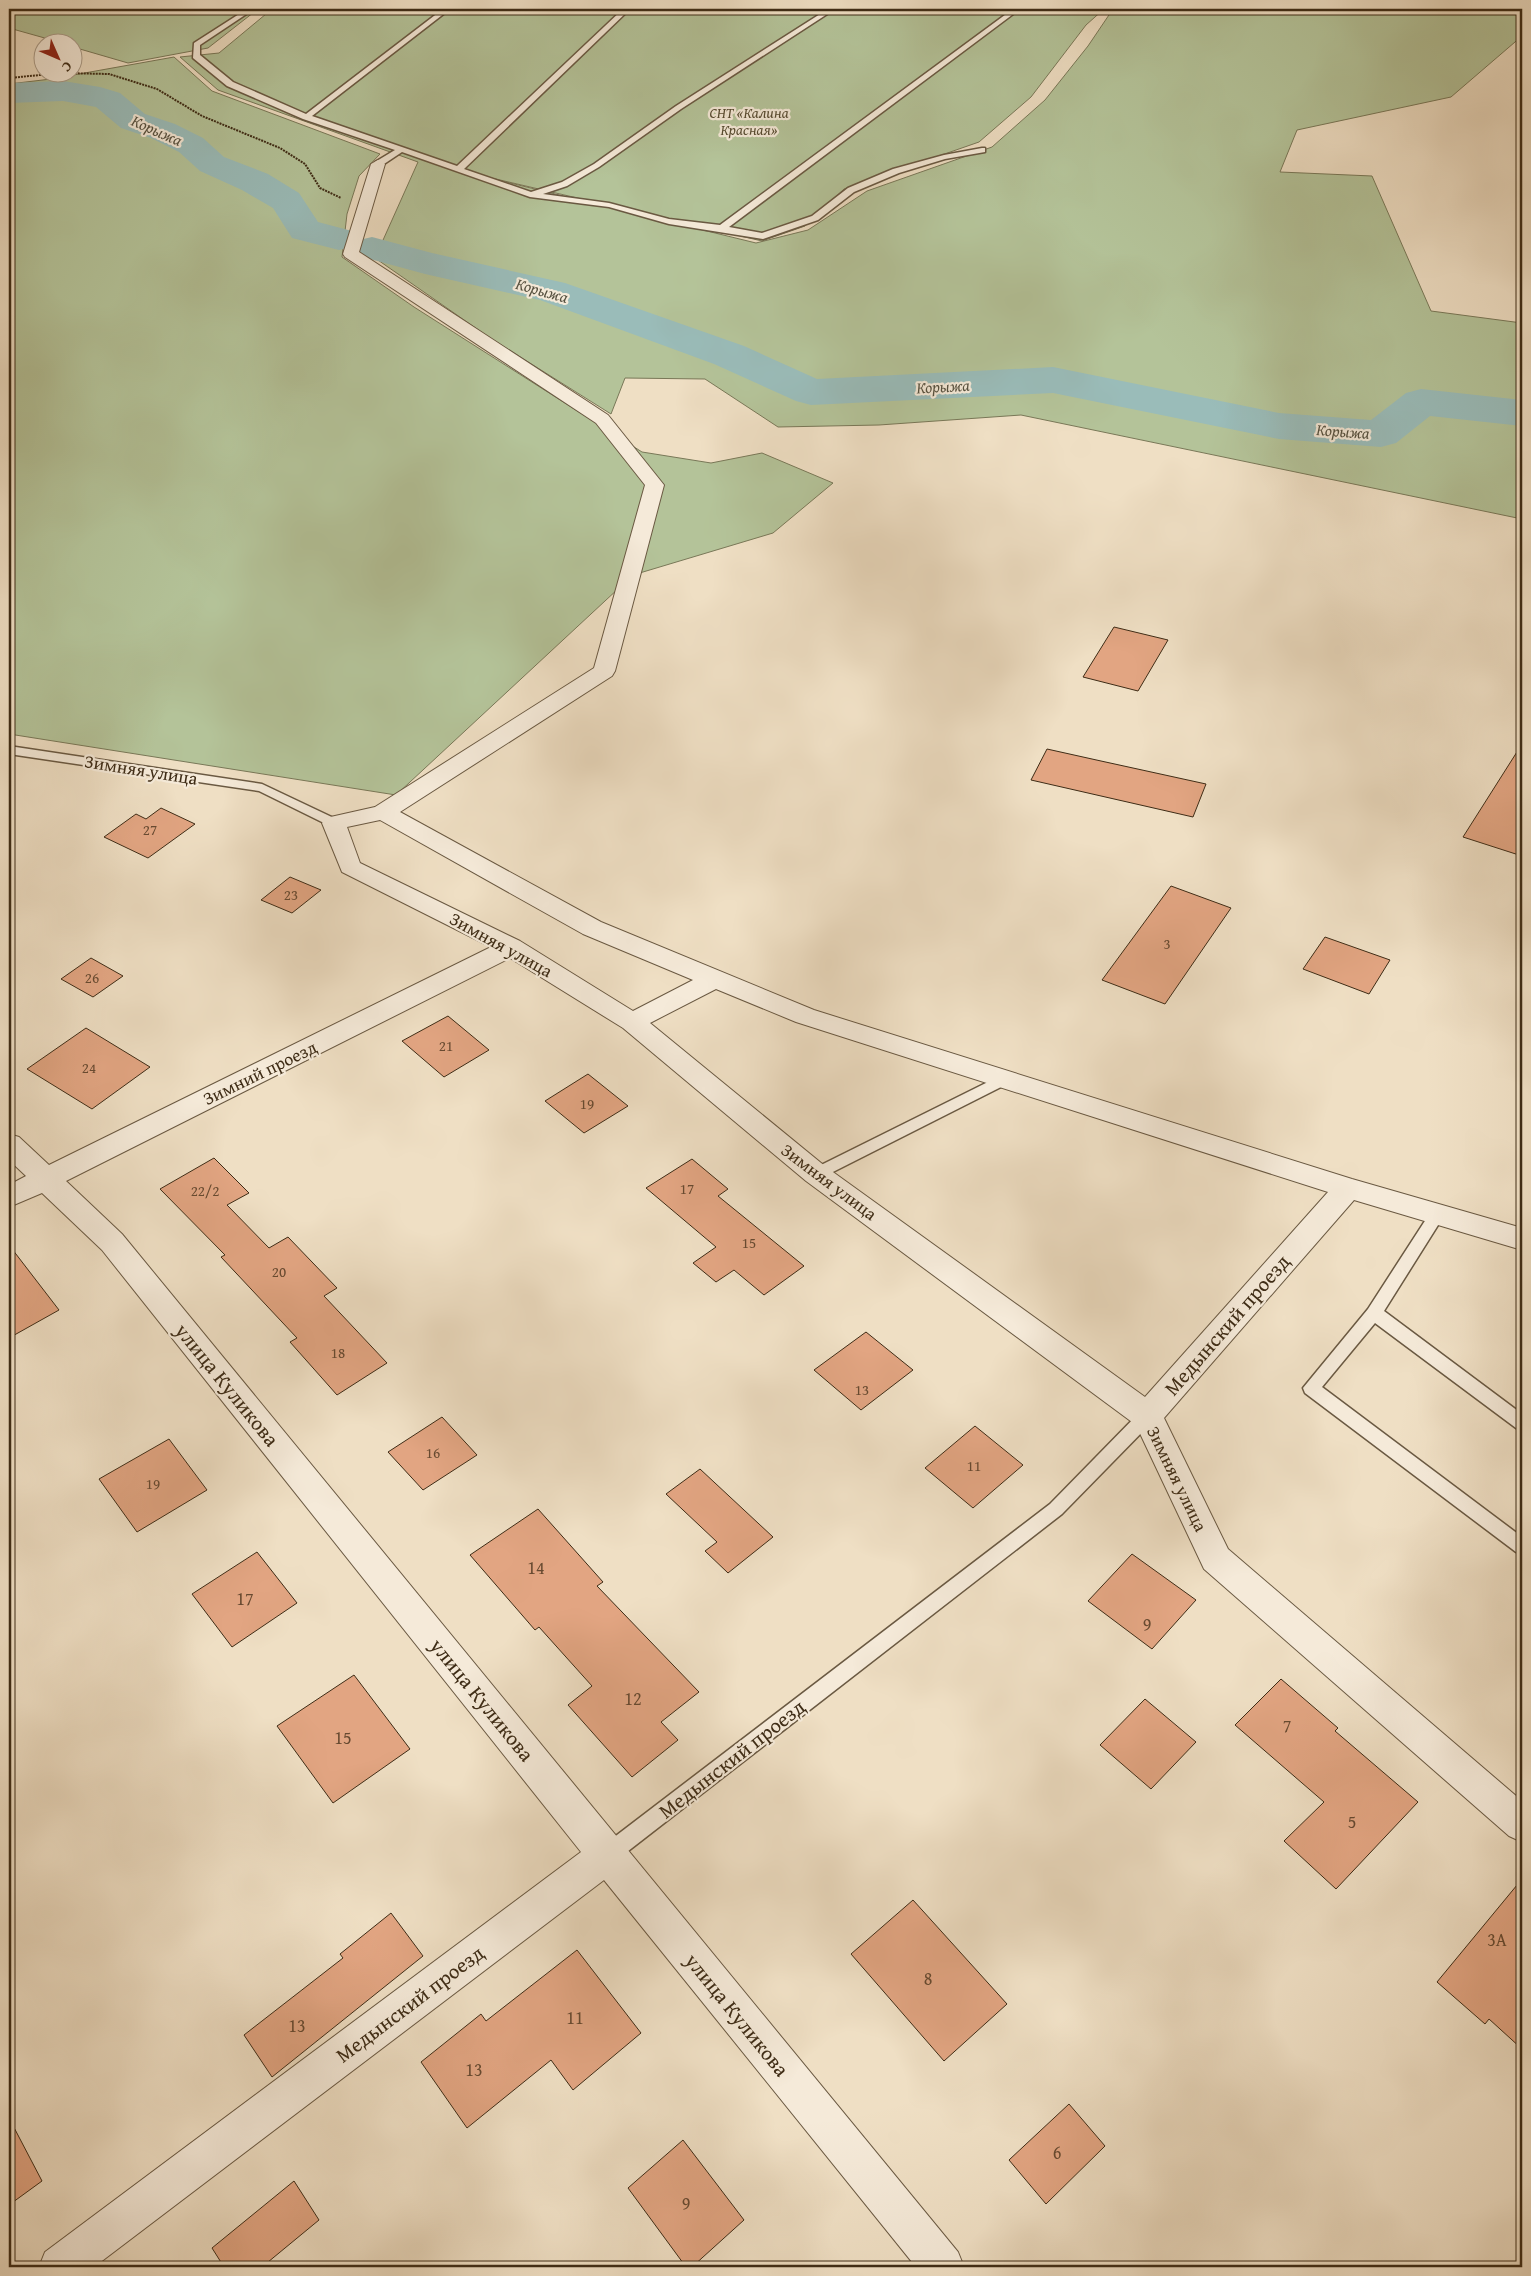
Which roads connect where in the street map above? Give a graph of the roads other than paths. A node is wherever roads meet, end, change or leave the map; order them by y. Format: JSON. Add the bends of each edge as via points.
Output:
{"nodes":[{"id":1,"x":251,"y":9,"type":"edge"},
{"id":2,"x":447,"y":9,"type":"edge"},
{"id":3,"x":626,"y":9,"type":"edge"},
{"id":4,"x":832,"y":9,"type":"edge"},
{"id":5,"x":1017,"y":9,"type":"edge"},
{"id":6,"x":306,"y":117,"type":"junction"},
{"id":7,"x":401,"y":149,"type":"junction"},
{"id":8,"x":982,"y":150,"type":"dead end"},
{"id":9,"x":378,"y":164,"type":"joint"},
{"id":10,"x":459,"y":169,"type":"junction"},
{"id":11,"x":530,"y":195,"type":"junction"},
{"id":12,"x":722,"y":228,"type":"junction"},
{"id":13,"x":9,"y":750,"type":"edge"},
{"id":14,"x":383,"y":812,"type":"junction"},
{"id":15,"x":334,"y":823,"type":"junction"},
{"id":16,"x":511,"y":947,"type":"junction"},
{"id":17,"x":715,"y":979,"type":"junction"},
{"id":18,"x":632,"y":1022,"type":"junction"},
{"id":19,"x":1002,"y":1080,"type":"junction"},
{"id":20,"x":9,"y":1144,"type":"edge"},
{"id":21,"x":816,"y":1174,"type":"junction"},
{"id":22,"x":46,"y":1178,"type":"junction"},
{"id":23,"x":1348,"y":1188,"type":"junction"},
{"id":24,"x":9,"y":1197,"type":"edge"},
{"id":25,"x":1437,"y":1214,"type":"junction"},
{"id":26,"x":1522,"y":1239,"type":"edge"},
{"id":27,"x":1374,"y":1313,"type":"junction"},
{"id":28,"x":1147,"y":1416,"type":"junction"},
{"id":29,"x":1522,"y":1423,"type":"edge"},
{"id":30,"x":1522,"y":1547,"type":"edge"},
{"id":31,"x":1522,"y":1824,"type":"edge"},
{"id":32,"x":607,"y":1855,"type":"junction"},
{"id":33,"x":60,"y":2267,"type":"edge"},
{"id":34,"x":943,"y":2267,"type":"edge"}],
"edges":[{"from":1,"to":6,"type":"lane","via":[[196,44],[196,56],[230,84]]},
{"from":2,"to":6,"type":"lane"},
{"from":3,"to":10,"type":"lane"},
{"from":4,"to":11,"type":"lane","via":[[591,168],[550,192]]},
{"from":5,"to":12,"type":"lane"},
{"from":6,"to":7,"type":"lane"},
{"from":7,"to":9,"type":"lane"},
{"from":7,"to":10,"type":"lane"},
{"from":8,"to":12,"type":"lane","via":[[944,157],[887,175],[851,190],[815,218],[763,236]]},
{"from":9,"to":14,"type":"street","via":[[351,254],[602,418],[656,486],[604,671]]},
{"from":10,"to":11,"type":"lane"},
{"from":11,"to":12,"type":"lane","via":[[609,205],[669,221]]},
{"from":13,"to":15,"type":"lane","name":"Зимняя улица","via":[[262,788]]},
{"from":14,"to":15,"type":"street"},
{"from":14,"to":17,"type":"street","via":[[592,928]]},
{"from":15,"to":16,"type":"street","name":"Зимняя улица","via":[[350,867]]},
{"from":16,"to":18,"type":"street","name":"Зимняя улица"},
{"from":16,"to":22,"type":"street","name":"Зимний проезд"},
{"from":17,"to":18,"type":"street"},
{"from":17,"to":19,"type":"street","via":[[805,1016]]},
{"from":18,"to":21,"type":"street","name":"Зимняя улица"},
{"from":19,"to":21,"type":"lane"},
{"from":19,"to":23,"type":"street"},
{"from":20,"to":22,"type":"street","name":"улица Куликова"},
{"from":21,"to":28,"type":"street","name":"Зимняя улица"},
{"from":22,"to":24,"type":"street","name":"Зимний проезд"},
{"from":22,"to":32,"type":"street","name":"улица Куликова","via":[[112,1242]]},
{"from":23,"to":25,"type":"street"},
{"from":23,"to":28,"type":"street","name":"Медынский проезд"},
{"from":25,"to":26,"type":"street"},
{"from":25,"to":27,"type":"lane"},
{"from":27,"to":29,"type":"lane"},
{"from":27,"to":30,"type":"lane","via":[[1311,1388]]},
{"from":28,"to":31,"type":"street","name":"Зимняя улица","via":[[1216,1559]]},
{"from":28,"to":32,"type":"lane","name":"Медынский проезд","via":[[1056,1509]]},
{"from":32,"to":33,"type":"street","name":"Медынский проезд"},
{"from":32,"to":34,"type":"street","name":"улица Куликова"}]}
